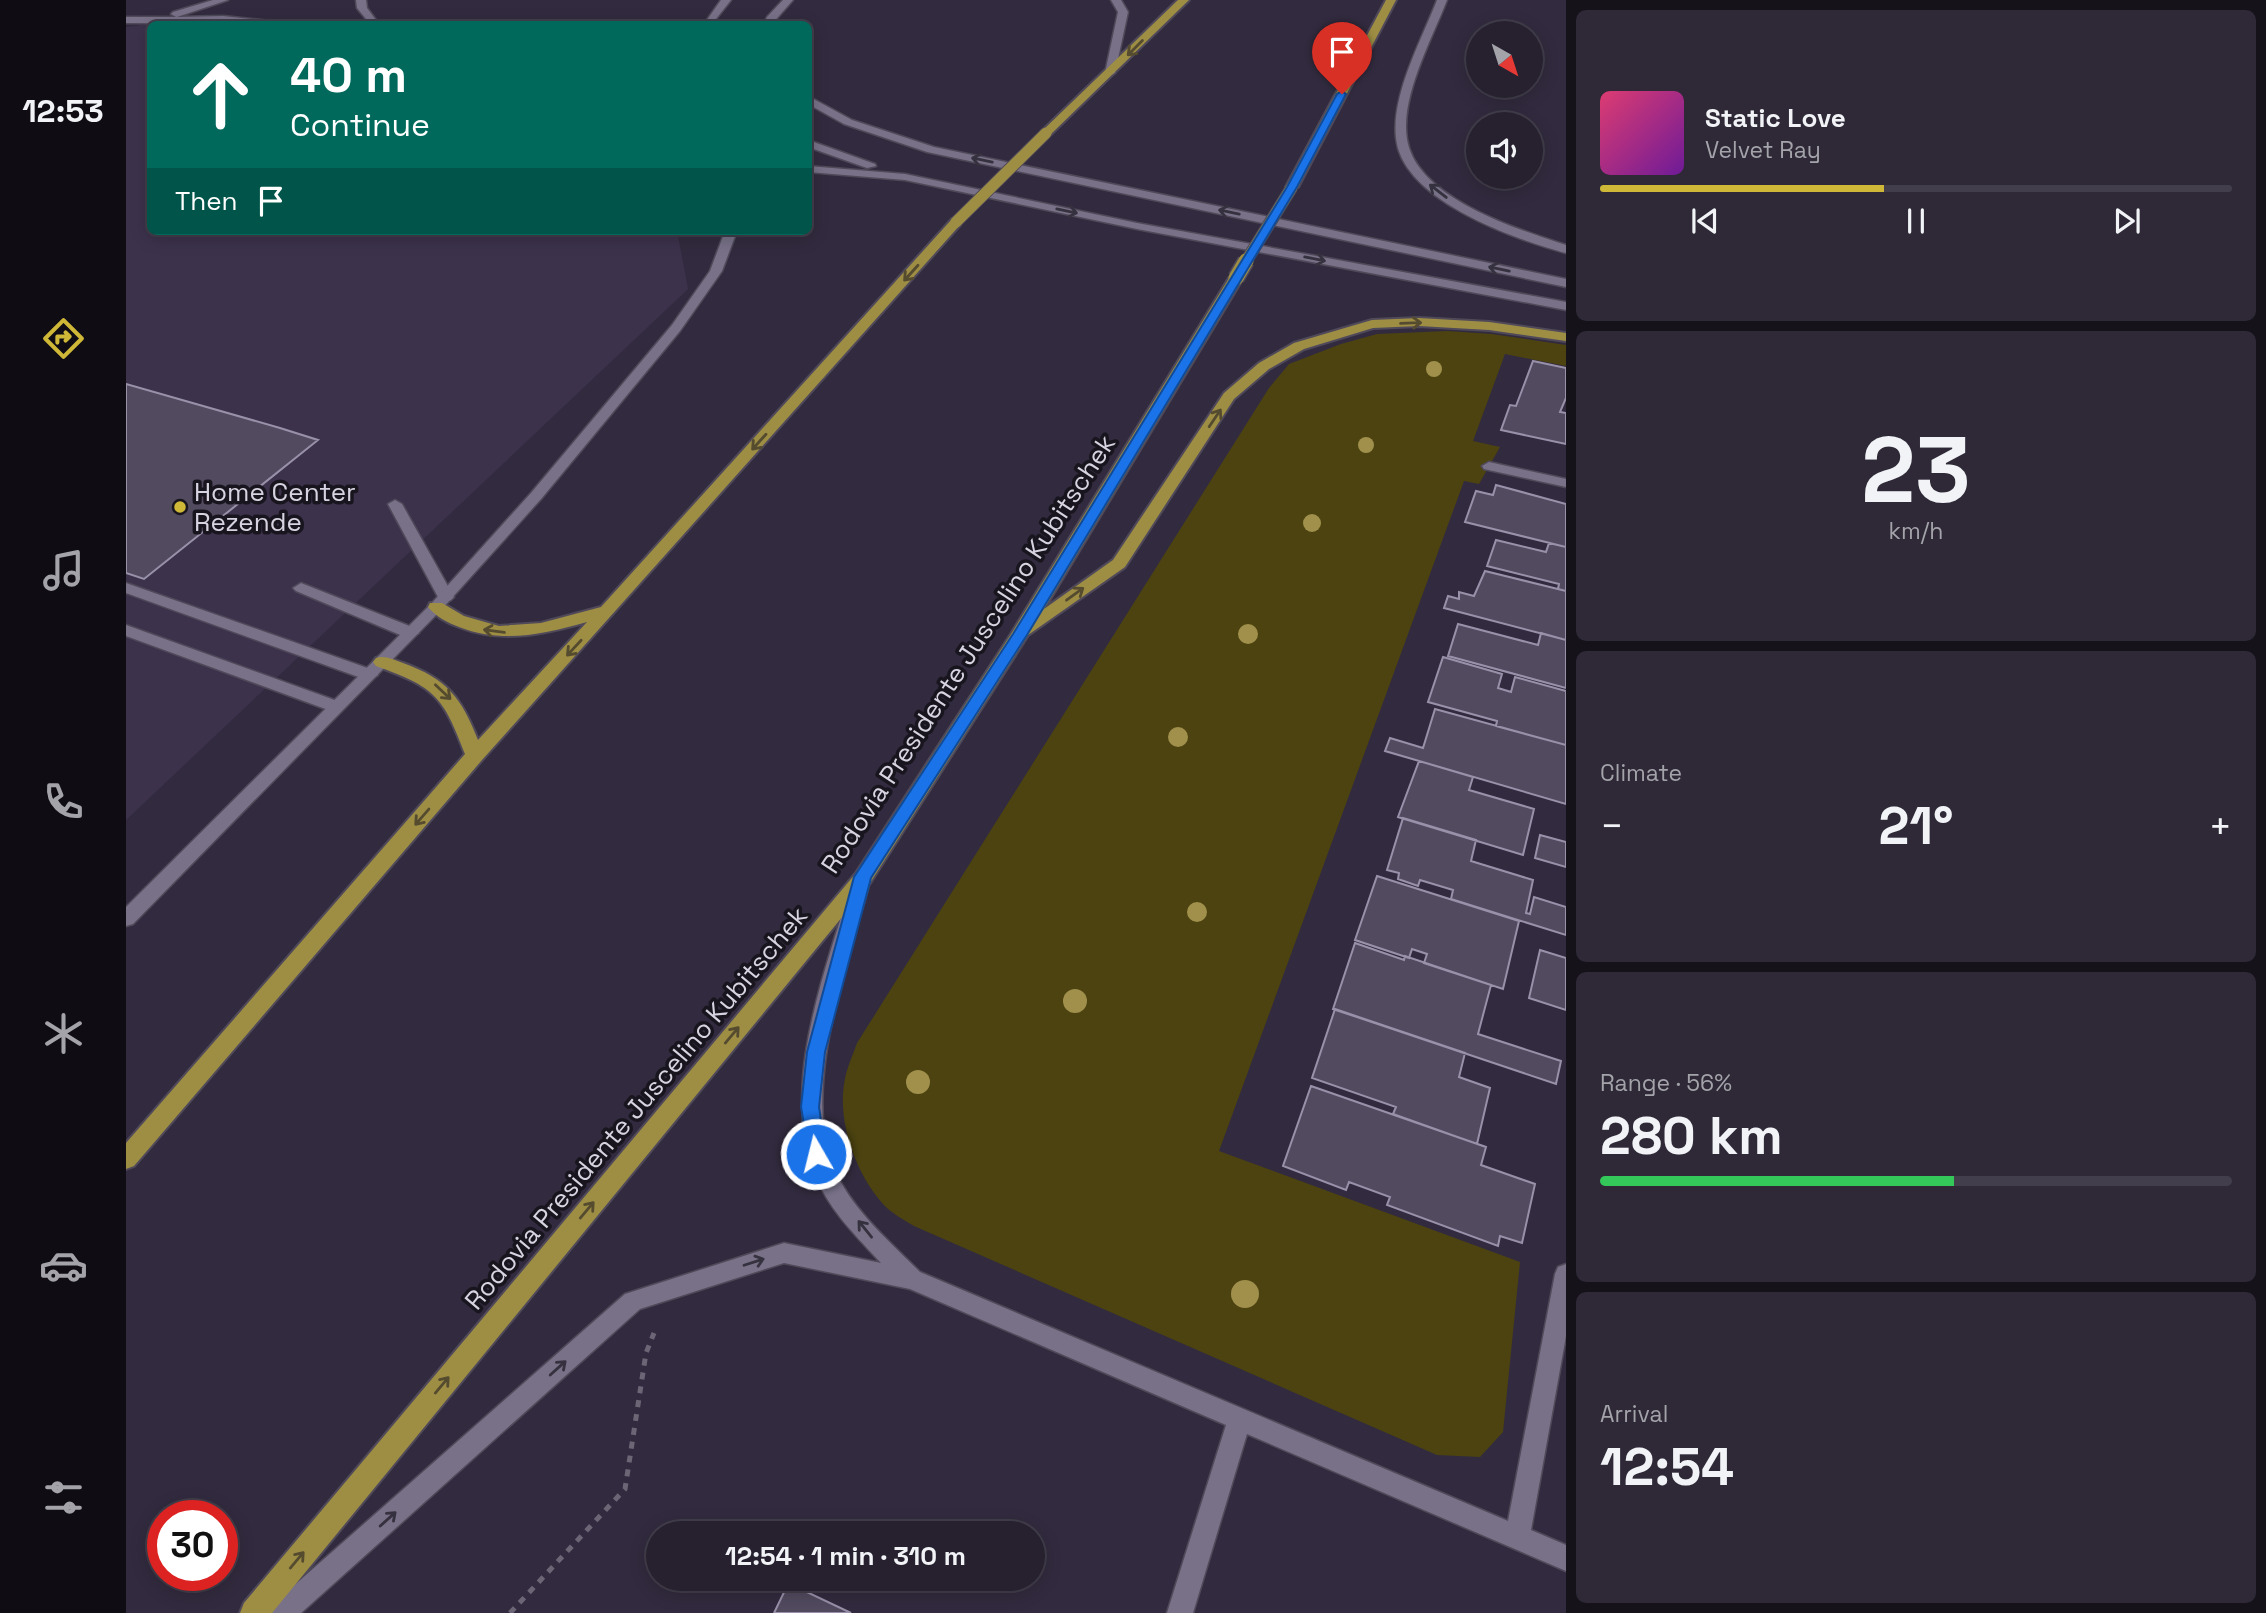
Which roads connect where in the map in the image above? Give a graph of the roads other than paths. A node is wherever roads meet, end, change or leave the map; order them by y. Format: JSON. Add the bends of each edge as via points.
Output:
{"nodes":[{"id":1,"x":223,"y":0,"type":"edge"},
{"id":2,"x":361,"y":0,"type":"edge"},
{"id":3,"x":726,"y":0,"type":"edge"},
{"id":4,"x":788,"y":0,"type":"edge"},
{"id":5,"x":1116,"y":0,"type":"edge"},
{"id":6,"x":1184,"y":0,"type":"edge"},
{"id":7,"x":1391,"y":0,"type":"edge"},
{"id":8,"x":1442,"y":0,"type":"edge"},
{"id":9,"x":168,"y":18,"type":"junction"},
{"id":10,"x":126,"y":20,"type":"edge"},
{"id":11,"x":220,"y":21,"type":"edge"},
{"id":12,"x":373,"y":21,"type":"edge"},
{"id":13,"x":710,"y":21,"type":"edge"},
{"id":14,"x":769,"y":21,"type":"edge"},
{"id":15,"x":1110,"y":73,"type":"junction"},
{"id":16,"x":812,"y":101,"type":"edge"},
{"id":17,"x":812,"y":144,"type":"edge"},
{"id":18,"x":812,"y":169,"type":"edge"},
{"id":19,"x":905,"y":177,"type":"junction"},
{"id":20,"x":729,"y":235,"type":"edge"},
{"id":21,"x":1566,"y":249,"type":"edge"},
{"id":22,"x":1566,"y":283,"type":"edge"},
{"id":23,"x":1566,"y":306,"type":"edge"},
{"id":24,"x":1566,"y":337,"type":"edge"},
{"id":25,"x":1489,"y":466,"type":"dead end"},
{"id":26,"x":1566,"y":483,"type":"edge"},
{"id":27,"x":395,"y":505,"type":"dead end"},
{"id":28,"x":301,"y":587,"type":"dead end"},
{"id":29,"x":126,"y":588,"type":"edge"},
{"id":30,"x":441,"y":602,"type":"junction"},
{"id":31,"x":608,"y":610,"type":"junction"},
{"id":32,"x":126,"y":630,"type":"edge"},
{"id":33,"x":411,"y":633,"type":"junction"},
{"id":34,"x":1020,"y":635,"type":"junction"},
{"id":35,"x":376,"y":668,"type":"junction"},
{"id":36,"x":337,"y":707,"type":"junction"},
{"id":37,"x":475,"y":755,"type":"junction"},
{"id":38,"x":863,"y":877,"type":"junction"},
{"id":39,"x":126,"y":919,"type":"edge"},
{"id":40,"x":126,"y":1160,"type":"edge"},
{"id":41,"x":1566,"y":1274,"type":"edge"},
{"id":42,"x":912,"y":1279,"type":"junction"},
{"id":43,"x":1240,"y":1419,"type":"junction"},
{"id":44,"x":1517,"y":1537,"type":"junction"},
{"id":45,"x":1566,"y":1558,"type":"edge"},
{"id":46,"x":254,"y":1613,"type":"edge"},
{"id":47,"x":282,"y":1613,"type":"edge"},
{"id":48,"x":1180,"y":1613,"type":"edge"}],
"edges":[{"from":1,"to":9,"type":"main road"},
{"from":2,"to":12,"type":"main road"},
{"from":3,"to":13,"type":"main road"},
{"from":4,"to":14,"type":"main road"},
{"from":5,"to":15,"type":"main road","via":[[1123,12]]},
{"from":6,"to":15,"type":"highway","one_way":true},
{"from":7,"to":34,"type":"highway","name":"Rodovia Presidente Juscelino Kubitschek","bridge":true,"via":[[1292,187]]},
{"from":21,"to":8,"type":"main road","one_way":true,"via":[[1477,215],[1441,195],[1412,169],[1400,140],[1405,102]]},
{"from":9,"to":10,"type":"main road"},
{"from":9,"to":11,"type":"main road"},
{"from":15,"to":31,"type":"highway","one_way":true,"bridge":true,"via":[[956,222]]},
{"from":22,"to":16,"type":"main road","one_way":true,"via":[[931,150],[848,122]]},
{"from":17,"to":19,"type":"main road"},
{"from":18,"to":19,"type":"main road"},
{"from":19,"to":23,"type":"main road","one_way":true,"via":[[1151,229]]},
{"from":20,"to":30,"type":"main road","via":[[716,271],[676,328]]},
{"from":34,"to":24,"type":"highway","one_way":true,"via":[[1119,563],[1229,396],[1264,366],[1298,346],[1372,324],[1419,322]]},
{"from":25,"to":26,"type":"main road"},
{"from":27,"to":30,"type":"main road"},
{"from":28,"to":33,"type":"main road"},
{"from":29,"to":35,"type":"main road"},
{"from":31,"to":30,"type":"highway","one_way":true,"via":[[530,632],[501,633],[464,624]]},
{"from":30,"to":33,"type":"main road"},
{"from":31,"to":37,"type":"highway","one_way":true},
{"from":32,"to":36,"type":"main road"},
{"from":33,"to":35,"type":"main road"},
{"from":34,"to":38,"type":"highway","name":"Rodovia Presidente Juscelino Kubitschek"},
{"from":35,"to":36,"type":"main road"},
{"from":35,"to":37,"type":"highway","one_way":true,"via":[[424,676],[443,691],[456,705]]},
{"from":36,"to":39,"type":"main road"},
{"from":37,"to":40,"type":"highway","one_way":true},
{"from":42,"to":38,"type":"main road","one_way":true,"via":[[867,1233],[827,1178],[816,1154],[810,1107],[816,1052]]},
{"from":46,"to":38,"type":"highway","name":"Rodovia Presidente Juscelino Kubitschek","one_way":true},
{"from":41,"to":44,"type":"main road"},
{"from":42,"to":43,"type":"main road"},
{"from":47,"to":42,"type":"main road","one_way":true,"via":[[633,1301],[784,1253]]},
{"from":43,"to":44,"type":"main road"},
{"from":43,"to":48,"type":"main road"},
{"from":44,"to":45,"type":"main road"}]}
